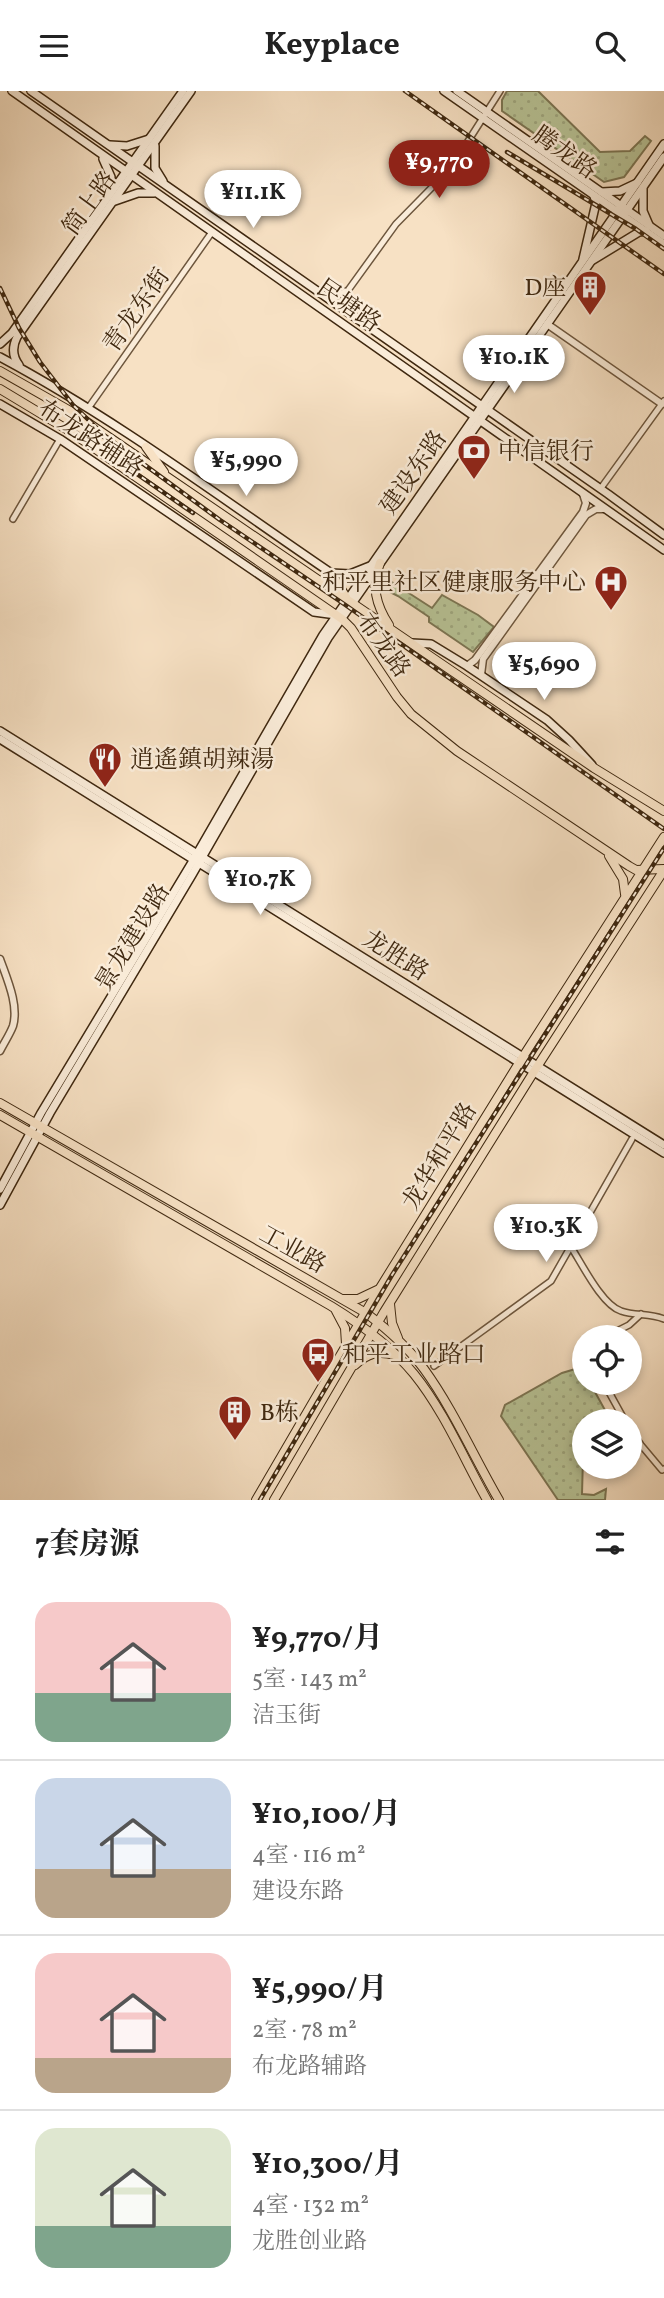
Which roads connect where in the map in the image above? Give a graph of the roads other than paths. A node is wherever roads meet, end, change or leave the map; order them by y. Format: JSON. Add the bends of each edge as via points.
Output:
{"nodes":[{"id":1,"x":12,"y":91,"type":"edge"},
{"id":2,"x":30,"y":91,"type":"edge"},
{"id":3,"x":183,"y":91,"type":"edge"},
{"id":4,"x":191,"y":91,"type":"edge"},
{"id":5,"x":444,"y":91,"type":"edge"},
{"id":6,"x":457,"y":91,"type":"edge"},
{"id":7,"x":500,"y":91,"type":"edge"},
{"id":8,"x":485,"y":115,"type":"junction"},
{"id":9,"x":155,"y":138,"type":"junction"},
{"id":10,"x":104,"y":143,"type":"junction"},
{"id":11,"x":664,"y":143,"type":"edge"},
{"id":12,"x":98,"y":152,"type":"junction"},
{"id":13,"x":664,"y":157,"type":"edge"},
{"id":14,"x":136,"y":165,"type":"junction"},
{"id":15,"x":129,"y":174,"type":"junction"},
{"id":16,"x":642,"y":184,"type":"junction"},
{"id":17,"x":167,"y":187,"type":"junction"},
{"id":18,"x":597,"y":194,"type":"junction"},
{"id":19,"x":161,"y":196,"type":"junction"},
{"id":20,"x":110,"y":201,"type":"junction"},
{"id":21,"x":622,"y":211,"type":"junction"},
{"id":22,"x":648,"y":229,"type":"junction"},
{"id":23,"x":212,"y":232,"type":"junction"},
{"id":24,"x":664,"y":236,"type":"edge"},
{"id":25,"x":664,"y":244,"type":"edge"},
{"id":26,"x":585,"y":263,"type":"junction"},
{"id":27,"x":349,"y":289,"type":"junction"},
{"id":28,"x":322,"y":295,"type":"junction"},
{"id":29,"x":352,"y":317,"type":"junction"},
{"id":30,"x":547,"y":324,"type":"junction"},
{"id":31,"x":15,"y":335,"type":"junction"},
{"id":32,"x":0,"y":344,"type":"edge"},
{"id":33,"x":0,"y":357,"type":"edge"},
{"id":34,"x":21,"y":368,"type":"junction"},
{"id":35,"x":0,"y":371,"type":"edge"},
{"id":36,"x":0,"y":389,"type":"edge"},
{"id":37,"x":663,"y":403,"type":"edge"},
{"id":38,"x":0,"y":404,"type":"edge"},
{"id":39,"x":89,"y":407,"type":"junction"},
{"id":40,"x":484,"y":408,"type":"junction"},
{"id":41,"x":477,"y":419,"type":"junction"},
{"id":42,"x":60,"y":439,"type":"junction"},
{"id":43,"x":146,"y":447,"type":"junction"},
{"id":44,"x":168,"y":477,"type":"junction"},
{"id":45,"x":601,"y":488,"type":"junction"},
{"id":46,"x":581,"y":492,"type":"junction"},
{"id":47,"x":606,"y":509,"type":"junction"},
{"id":48,"x":13,"y":519,"type":"dead end"},
{"id":49,"x":664,"y":534,"type":"edge"},
{"id":50,"x":664,"y":550,"type":"edge"},
{"id":51,"x":376,"y":564,"type":"junction"},
{"id":52,"x":331,"y":573,"type":"junction"},
{"id":53,"x":350,"y":601,"type":"junction"},
{"id":54,"x":339,"y":617,"type":"junction"},
{"id":55,"x":393,"y":631,"type":"junction"},
{"id":56,"x":412,"y":643,"type":"junction"},
{"id":57,"x":467,"y":666,"type":"junction"},
{"id":58,"x":481,"y":675,"type":"junction"},
{"id":59,"x":0,"y":731,"type":"edge"},
{"id":60,"x":0,"y":739,"type":"edge"},
{"id":61,"x":594,"y":768,"type":"junction"},
{"id":62,"x":648,"y":800,"type":"junction"},
{"id":63,"x":664,"y":803,"type":"edge"},
{"id":64,"x":664,"y":811,"type":"edge"},
{"id":65,"x":664,"y":837,"type":"edge"},
{"id":66,"x":605,"y":850,"type":"junction"},
{"id":67,"x":198,"y":857,"type":"junction"},
{"id":68,"x":664,"y":869,"type":"edge"},
{"id":69,"x":641,"y":870,"type":"junction"},
{"id":70,"x":664,"y":882,"type":"edge"},
{"id":71,"x":651,"y":893,"type":"junction"},
{"id":72,"x":624,"y":897,"type":"junction"},
{"id":73,"x":0,"y":959,"type":"edge"},
{"id":74,"x":0,"y":1051,"type":"edge"},
{"id":75,"x":521,"y":1060,"type":"junction"},
{"id":76,"x":535,"y":1069,"type":"junction"},
{"id":77,"x":0,"y":1103,"type":"edge"},
{"id":78,"x":0,"y":1115,"type":"edge"},
{"id":79,"x":38,"y":1125,"type":"junction"},
{"id":80,"x":33,"y":1134,"type":"junction"},
{"id":81,"x":633,"y":1136,"type":"junction"},
{"id":82,"x":664,"y":1145,"type":"edge"},
{"id":83,"x":664,"y":1153,"type":"edge"},
{"id":84,"x":0,"y":1189,"type":"edge"},
{"id":85,"x":0,"y":1205,"type":"edge"},
{"id":86,"x":571,"y":1247,"type":"junction"},
{"id":87,"x":382,"y":1286,"type":"junction"},
{"id":88,"x":340,"y":1298,"type":"junction"},
{"id":89,"x":392,"y":1299,"type":"junction"},
{"id":90,"x":331,"y":1306,"type":"junction"},
{"id":91,"x":366,"y":1313,"type":"junction"},
{"id":92,"x":641,"y":1314,"type":"junction"},
{"id":93,"x":664,"y":1319,"type":"edge"},
{"id":94,"x":378,"y":1322,"type":"junction"},
{"id":95,"x":359,"y":1324,"type":"junction"},
{"id":96,"x":629,"y":1325,"type":"edge"},
{"id":97,"x":372,"y":1333,"type":"junction"},
{"id":98,"x":402,"y":1344,"type":"junction"},
{"id":99,"x":346,"y":1347,"type":"junction"},
{"id":100,"x":402,"y":1361,"type":"junction"},
{"id":101,"x":434,"y":1366,"type":"joint"},
{"id":102,"x":350,"y":1370,"type":"junction"},
{"id":103,"x":426,"y":1372,"type":"junction"},
{"id":104,"x":642,"y":1446,"type":"edge"},
{"id":105,"x":664,"y":1469,"type":"edge"},
{"id":106,"x":271,"y":1474,"type":"junction"},
{"id":107,"x":250,"y":1500,"type":"edge"},
{"id":108,"x":256,"y":1500,"type":"edge"},
{"id":109,"x":274,"y":1500,"type":"edge"},
{"id":110,"x":487,"y":1500,"type":"edge"},
{"id":111,"x":499,"y":1500,"type":"edge"}],
"edges":[{"from":1,"to":12,"type":"main road","name":"民塘路"},
{"from":2,"to":10,"type":"main road","name":"民塘路"},
{"from":3,"to":9,"type":"main road","name":"简上路"},
{"from":4,"to":9,"type":"main road","name":"简上路"},
{"from":5,"to":8,"type":"main road","name":"腾龙路"},
{"from":6,"to":8,"type":"main road","name":"腾龙路"},
{"from":7,"to":8,"type":"street"},
{"from":8,"to":18,"type":"main road","name":"腾龙路"},
{"from":8,"to":27,"type":"street","via":[[451,168],[396,224]]},
{"from":9,"to":10,"type":"main road","via":[[127,146]]},
{"from":9,"to":14,"type":"main road","name":"简上路"},
{"from":9,"to":17,"type":"main road","via":[[155,168]]},
{"from":10,"to":14,"type":"main road","name":"民塘路"},
{"from":11,"to":16,"type":"main road","name":"建设东路"},
{"from":12,"to":15,"type":"main road","name":"民塘路"},
{"from":12,"to":20,"type":"main road","via":[[111,177]]},
{"from":13,"to":16,"type":"main road","name":"建设东路"},
{"from":14,"to":15,"type":"main road","name":"简上路"},
{"from":14,"to":17,"type":"main road","name":"民塘路"},
{"from":15,"to":19,"type":"main road","name":"民塘路"},
{"from":15,"to":20,"type":"main road","name":"简上路"},
{"from":16,"to":18,"type":"main road"},
{"from":16,"to":21,"type":"main road","name":"建设东路"},
{"from":16,"to":22,"type":"main road"},
{"from":17,"to":28,"type":"main road","name":"民塘路"},
{"from":18,"to":21,"type":"main road","name":"腾龙路"},
{"from":18,"to":26,"type":"main road"},
{"from":19,"to":20,"type":"main road","via":[[138,193]]},
{"from":19,"to":23,"type":"main road","name":"民塘路"},
{"from":20,"to":31,"type":"main road","name":"简上路"},
{"from":21,"to":22,"type":"main road","name":"腾龙路"},
{"from":21,"to":26,"type":"main road","name":"建设东路"},
{"from":22,"to":24,"type":"main road","name":"腾龙路"},
{"from":22,"to":25,"type":"main road","name":"腾龙路"},
{"from":22,"to":26,"type":"main road"},
{"from":23,"to":39,"type":"street","name":"青龙东街"},
{"from":23,"to":41,"type":"main road","name":"民塘路"},
{"from":26,"to":30,"type":"main road","name":"建设东路"},
{"from":26,"to":40,"type":"main road","name":"建设东路"},
{"from":27,"to":28,"type":"street","via":[[333,298]]},
{"from":27,"to":29,"type":"street","via":[[345,300]]},
{"from":28,"to":29,"type":"main road","name":"民塘路"},
{"from":29,"to":40,"type":"main road","name":"民塘路"},
{"from":30,"to":37,"type":"street"},
{"from":30,"to":40,"type":"main road","name":"建设东路"},
{"from":31,"to":32,"type":"main road","name":"简上路"},
{"from":31,"to":34,"type":"main road","via":[[13,354]]},
{"from":33,"to":34,"type":"main road","name":"布龙路辅路"},
{"from":34,"to":39,"type":"main road","name":"布龙路辅路"},
{"from":35,"to":44,"type":"main road","name":"布龙路","via":[[72,412]]},
{"from":36,"to":54,"type":"main road","name":"布龙路","via":[[68,430]]},
{"from":37,"to":45,"type":"street"},
{"from":38,"to":42,"type":"main road","name":"布龙路辅路"},
{"from":39,"to":43,"type":"main road","name":"布龙路辅路"},
{"from":40,"to":41,"type":"main road","name":"建设东路"},
{"from":40,"to":45,"type":"main road","name":"民塘路"},
{"from":41,"to":46,"type":"main road","name":"民塘路"},
{"from":41,"to":51,"type":"main road","name":"建设东路"},
{"from":42,"to":48,"type":"street"},
{"from":42,"to":54,"type":"main road","name":"布龙路辅路","via":[[314,612]]},
{"from":43,"to":44,"type":"main road"},
{"from":43,"to":52,"type":"main road","name":"布龙路辅路"},
{"from":44,"to":53,"type":"main road","name":"布龙路"},
{"from":45,"to":49,"type":"main road","name":"民塘路"},
{"from":46,"to":47,"type":"main road","name":"民塘路"},
{"from":46,"to":57,"type":"street","via":[[586,503],[583,512]]},
{"from":47,"to":50,"type":"main road","name":"民塘路"},
{"from":47,"to":58,"type":"street","via":[[586,515],[482,659]]},
{"from":51,"to":52,"type":"main road","via":[[350,574]]},
{"from":51,"to":53,"type":"main road","name":"建设东路"},
{"from":51,"to":55,"type":"main road","via":[[375,593]]},
{"from":52,"to":53,"type":"main road"},
{"from":53,"to":54,"type":"main road","name":"建设东路"},
{"from":53,"to":55,"type":"main road","name":"布龙路"},
{"from":54,"to":66,"type":"main road","name":"布龙路","via":[[411,714],[457,751]]},
{"from":54,"to":67,"type":"main road","name":"景龙建设路","via":[[323,635]]},
{"from":55,"to":56,"type":"main road","name":"布龙路"},
{"from":56,"to":57,"type":"main road","via":[[431,644]]},
{"from":56,"to":61,"type":"main road","name":"布龙路"},
{"from":57,"to":58,"type":"main road","name":"布龙路"},
{"from":58,"to":61,"type":"main road","name":"布龙路","via":[[559,730]]},
{"from":59,"to":67,"type":"main road","name":"龙胜路"},
{"from":60,"to":67,"type":"main road","name":"龙胜路"},
{"from":61,"to":62,"type":"main road","name":"布龙路"},
{"from":62,"to":63,"type":"main road"},
{"from":62,"to":64,"type":"main road","name":"布龙路"},
{"from":65,"to":69,"type":"main road","name":"龙华和平路"},
{"from":66,"to":69,"type":"main road","name":"布龙路"},
{"from":66,"to":72,"type":"main road","via":[[623,879]]},
{"from":67,"to":75,"type":"main road","name":"龙胜路"},
{"from":67,"to":79,"type":"main road","name":"景龙建设路"},
{"from":68,"to":69,"type":"main road"},
{"from":68,"to":71,"type":"main road","name":"龙华和平路"},
{"from":69,"to":72,"type":"main road","name":"龙华和平路"},
{"from":70,"to":71,"type":"main road"},
{"from":71,"to":76,"type":"main road","name":"龙华和平路"},
{"from":72,"to":75,"type":"main road","name":"龙华和平路"},
{"from":73,"to":74,"type":"street","via":[[14,1014]]},
{"from":75,"to":76,"type":"main road","name":"龙胜路"},
{"from":75,"to":87,"type":"main road","name":"龙华和平路"},
{"from":76,"to":81,"type":"main road","name":"龙胜路"},
{"from":76,"to":82,"type":"main road","name":"龙胜路"},
{"from":76,"to":89,"type":"main road","name":"龙华和平路"},
{"from":77,"to":79,"type":"main road","name":"工业路"},
{"from":78,"to":80,"type":"main road","name":"工业路"},
{"from":79,"to":80,"type":"main road","name":"景龙建设路"},
{"from":79,"to":88,"type":"main road","name":"工业路"},
{"from":80,"to":84,"type":"main road","name":"景龙建设路"},
{"from":80,"to":85,"type":"main road","name":"景龙建设路"},
{"from":80,"to":90,"type":"main road","name":"工业路"},
{"from":81,"to":83,"type":"main road","name":"龙胜路"},
{"from":81,"to":86,"type":"street"},
{"from":86,"to":92,"type":"street","via":[[610,1305]]},
{"from":86,"to":101,"type":"street","via":[[549,1282]]},
{"from":87,"to":88,"type":"main road","via":[[358,1299]]},
{"from":87,"to":91,"type":"main road","name":"龙华和平路"},
{"from":88,"to":91,"type":"main road","name":"工业路"},
{"from":89,"to":94,"type":"main road","name":"龙华和平路"},
{"from":89,"to":98,"type":"main road","via":[[390,1316]]},
{"from":90,"to":95,"type":"main road","name":"工业路"},
{"from":90,"to":99,"type":"main road","via":[[345,1328]]},
{"from":91,"to":94,"type":"main road","name":"工业路"},
{"from":91,"to":95,"type":"main road","name":"龙华和平路"},
{"from":92,"to":93,"type":"street"},
{"from":92,"to":96,"type":"street"},
{"from":94,"to":97,"type":"main road","name":"龙华和平路"},
{"from":94,"to":98,"type":"main road","name":"工业路"},
{"from":95,"to":97,"type":"main road","name":"工业路"},
{"from":95,"to":99,"type":"main road","name":"龙华和平路"},
{"from":97,"to":100,"type":"main road","name":"工业路"},
{"from":97,"to":102,"type":"main road","name":"龙华和平路"},
{"from":98,"to":103,"type":"main road","name":"工业路"},
{"from":99,"to":106,"type":"main road","name":"龙华和平路"},
{"from":100,"to":102,"type":"main road","via":[[378,1352]]},
{"from":100,"to":110,"type":"main road","name":"工业路","via":[[422,1385]]},
{"from":101,"to":103,"type":"street"},
{"from":102,"to":109,"type":"main road","name":"龙华和平路"},
{"from":103,"to":111,"type":"main road","name":"工业路"},
{"from":104,"to":105,"type":"street"},
{"from":106,"to":107,"type":"main road"},
{"from":106,"to":108,"type":"main road","name":"龙华和平路"}]}
